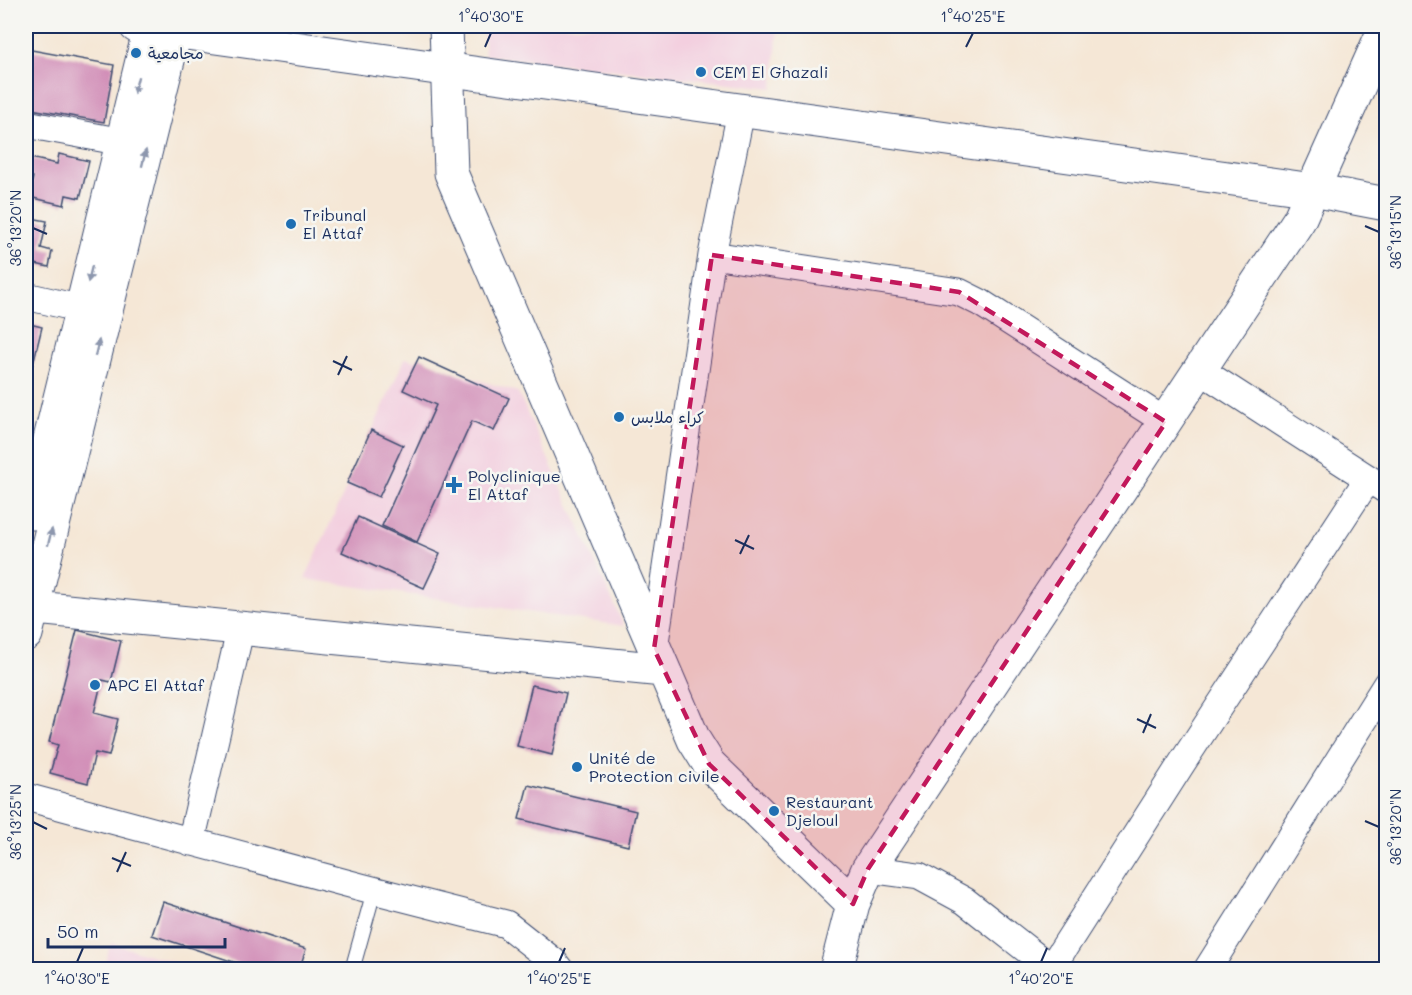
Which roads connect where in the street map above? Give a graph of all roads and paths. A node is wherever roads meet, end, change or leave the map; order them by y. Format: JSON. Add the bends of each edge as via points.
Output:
{"nodes":[{"id":1,"x":446,"y":26,"type":"edge"},
{"id":2,"x":1386,"y":26,"type":"edge"},
{"id":3,"x":154,"y":29,"type":"edge"},
{"id":4,"x":449,"y":70,"type":"junction"},
{"id":5,"x":741,"y":111,"type":"junction"},
{"id":6,"x":26,"y":124,"type":"edge"},
{"id":7,"x":123,"y":142,"type":"junction"},
{"id":8,"x":1313,"y":190,"type":"junction"},
{"id":9,"x":1386,"y":204,"type":"edge"},
{"id":10,"x":712,"y":255,"type":"junction"},
{"id":11,"x":26,"y":296,"type":"edge"},
{"id":12,"x":82,"y":309,"type":"junction"},
{"id":13,"x":1200,"y":370,"type":"junction"},
{"id":14,"x":1166,"y":422,"type":"junction"},
{"id":15,"x":34,"y":469,"type":"edge"},
{"id":16,"x":1377,"y":485,"type":"edge"},
{"id":17,"x":26,"y":538,"type":"edge"},
{"id":18,"x":29,"y":605,"type":"edge"},
{"id":19,"x":241,"y":627,"type":"junction"},
{"id":20,"x":658,"y":659,"type":"junction"},
{"id":21,"x":1386,"y":685,"type":"edge"},
{"id":22,"x":26,"y":797,"type":"edge"},
{"id":23,"x":192,"y":842,"type":"junction"},
{"id":24,"x":868,"y":869,"type":"junction"},
{"id":25,"x":374,"y":891,"type":"junction"},
{"id":26,"x":853,"y":904,"type":"junction"},
{"id":27,"x":352,"y":969,"type":"edge"},
{"id":28,"x":560,"y":969,"type":"edge"},
{"id":29,"x":836,"y":969,"type":"edge"},
{"id":30,"x":1052,"y":969,"type":"edge"},
{"id":31,"x":1207,"y":969,"type":"edge"}],
"edges":[{"from":1,"to":4,"type":"street"},
{"from":2,"to":8,"type":"street"},
{"from":3,"to":4,"type":"street"},
{"from":3,"to":7,"type":"street","one_way":true},
{"from":18,"to":3,"type":"street","one_way":true},
{"from":4,"to":5,"type":"street"},
{"from":4,"to":20,"type":"street","via":[[451,173]]},
{"from":5,"to":8,"type":"street"},
{"from":5,"to":10,"type":"street"},
{"from":6,"to":7,"type":"street"},
{"from":7,"to":12,"type":"street","one_way":true},
{"from":8,"to":9,"type":"street"},
{"from":8,"to":13,"type":"street","via":[[1299,220]]},
{"from":10,"to":14,"type":"street","via":[[958,292]]},
{"from":10,"to":20,"type":"street"},
{"from":11,"to":12,"type":"street"},
{"from":12,"to":15,"type":"street"},
{"from":13,"to":14,"type":"street"},
{"from":13,"to":16,"type":"street"},
{"from":14,"to":24,"type":"street"},
{"from":15,"to":17,"type":"street"},
{"from":16,"to":30,"type":"street","via":[[1182,763]]},
{"from":18,"to":19,"type":"street"},
{"from":18,"to":20,"type":"street"},
{"from":19,"to":20,"type":"street"},
{"from":19,"to":23,"type":"street"},
{"from":20,"to":26,"type":"street","via":[[694,740],[709,764]]},
{"from":21,"to":31,"type":"street"},
{"from":22,"to":23,"type":"street"},
{"from":23,"to":25,"type":"street"},
{"from":24,"to":26,"type":"street"},
{"from":24,"to":30,"type":"street","via":[[919,876],[965,901]]},
{"from":25,"to":27,"type":"lane"},
{"from":25,"to":28,"type":"street","via":[[506,924]]},
{"from":26,"to":29,"type":"street"}]}
